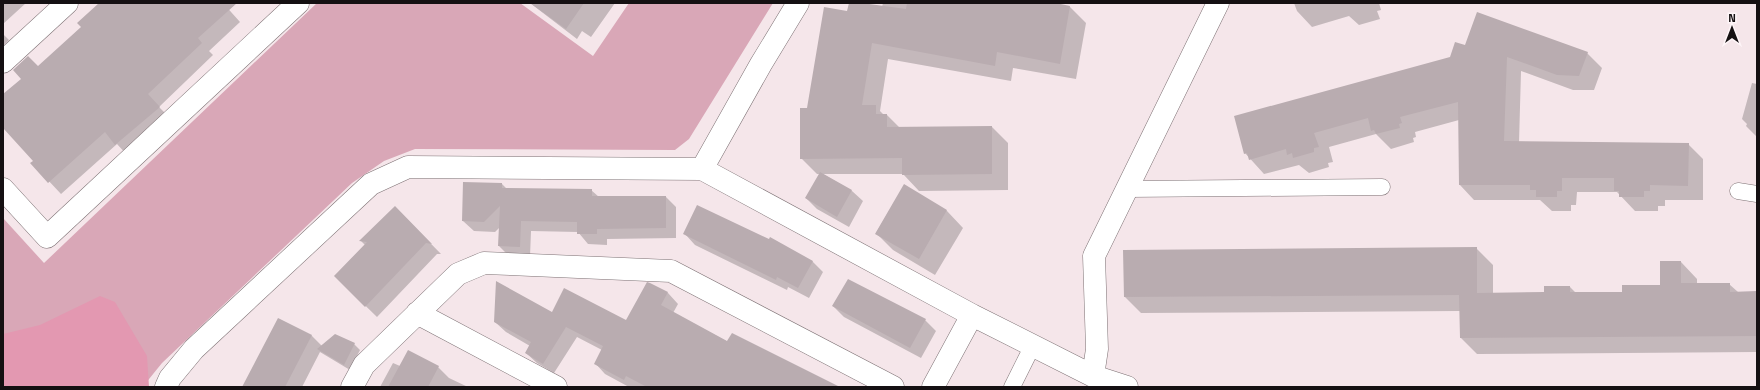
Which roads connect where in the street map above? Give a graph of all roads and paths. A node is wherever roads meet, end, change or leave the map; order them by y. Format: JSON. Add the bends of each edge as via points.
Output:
{"nodes":[{"id":1,"x":67,"y":3,"type":"edge"},
{"id":2,"x":298,"y":3,"type":"edge"},
{"id":3,"x":798,"y":3,"type":"edge"},
{"id":4,"x":1218,"y":3,"type":"edge"},
{"id":5,"x":3,"y":62,"type":"edge"},
{"id":6,"x":702,"y":169,"type":"junction"},
{"id":7,"x":1382,"y":187,"type":"dead end"},
{"id":8,"x":3,"y":189,"type":"edge"},
{"id":9,"x":1127,"y":189,"type":"junction"},
{"id":10,"x":1738,"y":191,"type":"dead end"},
{"id":11,"x":1757,"y":194,"type":"edge"},
{"id":12,"x":417,"y":313,"type":"junction"},
{"id":13,"x":972,"y":315,"type":"junction"},
{"id":14,"x":1033,"y":345,"type":"junction"},
{"id":15,"x":1094,"y":376,"type":"junction"},
{"id":16,"x":166,"y":387,"type":"edge"},
{"id":17,"x":352,"y":387,"type":"edge"},
{"id":18,"x":556,"y":387,"type":"edge"},
{"id":19,"x":893,"y":387,"type":"edge"},
{"id":20,"x":933,"y":387,"type":"edge"},
{"id":21,"x":1012,"y":387,"type":"edge"},
{"id":22,"x":1127,"y":387,"type":"edge"}],
"edges":[{"from":1,"to":5,"type":"street"},
{"from":2,"to":8,"type":"street","via":[[47,237]]},
{"from":3,"to":6,"type":"street"},
{"from":4,"to":9,"type":"street"},
{"from":6,"to":13,"type":"street"},
{"from":6,"to":16,"type":"street","via":[[408,167],[372,184],[194,350],[170,378]]},
{"from":7,"to":9,"type":"lane"},
{"from":9,"to":15,"type":"street","via":[[1094,256],[1097,349]]},
{"from":10,"to":11,"type":"lane"},
{"from":12,"to":17,"type":"street","via":[[364,365]]},
{"from":12,"to":18,"type":"street"},
{"from":12,"to":19,"type":"street","via":[[458,274],[484,263],[671,271]]},
{"from":13,"to":14,"type":"street"},
{"from":13,"to":20,"type":"street"},
{"from":14,"to":15,"type":"street"},
{"from":14,"to":21,"type":"lane"},
{"from":15,"to":22,"type":"street"}]}
